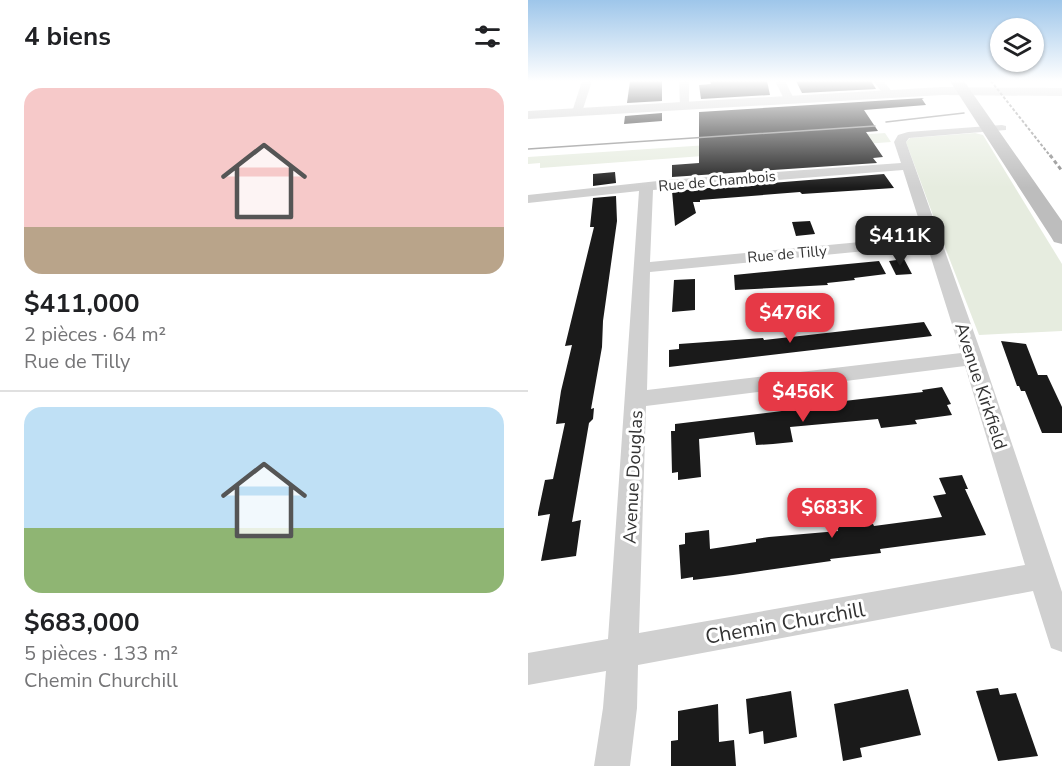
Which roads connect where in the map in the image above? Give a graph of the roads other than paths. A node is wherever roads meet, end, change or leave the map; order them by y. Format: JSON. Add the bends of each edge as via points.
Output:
{"nodes":[{"id":1,"x":987,"y":117,"type":"edge"},
{"id":2,"x":995,"y":128,"type":"junction"},
{"id":3,"x":907,"y":166,"type":"junction"},
{"id":4,"x":646,"y":187,"type":"junction"},
{"id":5,"x":528,"y":199,"type":"edge"},
{"id":6,"x":1062,"y":212,"type":"edge"},
{"id":7,"x":1062,"y":237,"type":"edge"},
{"id":8,"x":932,"y":240,"type":"junction"},
{"id":9,"x":642,"y":268,"type":"junction"},
{"id":10,"x":973,"y":358,"type":"junction"},
{"id":11,"x":637,"y":399,"type":"junction"},
{"id":12,"x":1041,"y":576,"type":"junction"},
{"id":13,"x":1062,"y":637,"type":"edge"},
{"id":14,"x":622,"y":653,"type":"junction"},
{"id":15,"x":528,"y":669,"type":"edge"},
{"id":16,"x":612,"y":766,"type":"edge"}],
"edges":[{"from":1,"to":2,"type":"main road"},
{"from":2,"to":3,"type":"street","name":"Avenue Kirkfield","via":[[902,137]]},
{"from":2,"to":6,"type":"main road"},
{"from":2,"to":7,"type":"main road"},
{"from":3,"to":4,"type":"street","name":"Rue de Chambois"},
{"from":3,"to":8,"type":"street","name":"Avenue Kirkfield"},
{"from":4,"to":5,"type":"street","name":"Rue de Chambois"},
{"from":4,"to":9,"type":"street","name":"Avenue Douglas"},
{"from":8,"to":9,"type":"street","name":"Rue de Tilly"},
{"from":8,"to":10,"type":"street","name":"Avenue Kirkfield"},
{"from":9,"to":11,"type":"street","name":"Avenue Douglas"},
{"from":10,"to":11,"type":"street"},
{"from":10,"to":12,"type":"street","name":"Avenue Kirkfield"},
{"from":11,"to":14,"type":"street","name":"Avenue Douglas"},
{"from":12,"to":13,"type":"street","name":"Avenue Kirkfield"},
{"from":12,"to":14,"type":"street","name":"Chemin Churchill"},
{"from":14,"to":15,"type":"street","name":"Chemin Churchill"},
{"from":14,"to":16,"type":"street","name":"Avenue Douglas"}]}
